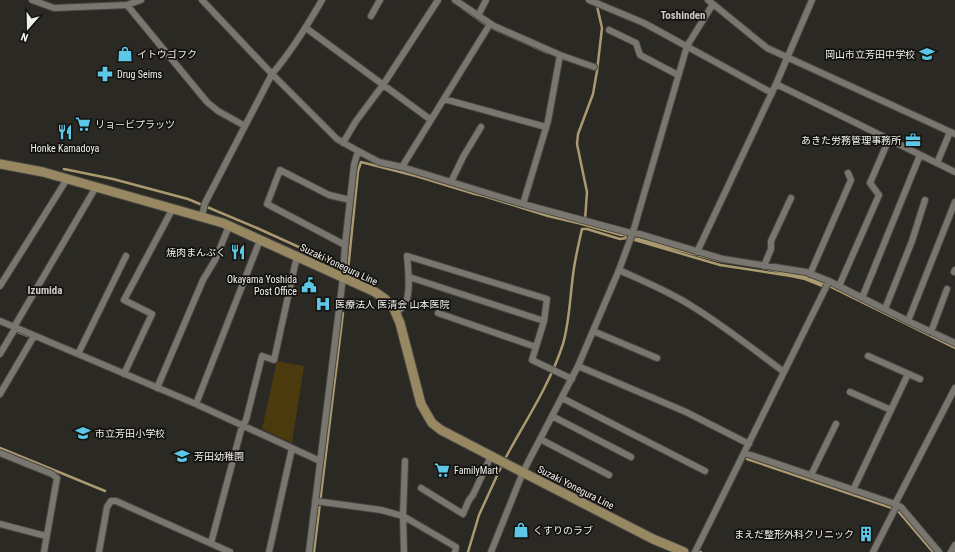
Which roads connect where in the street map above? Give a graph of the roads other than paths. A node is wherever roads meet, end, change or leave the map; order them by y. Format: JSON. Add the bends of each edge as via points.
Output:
{"nodes":[{"id":1,"x":32,"y":0,"type":"edge"},
{"id":2,"x":141,"y":0,"type":"edge"},
{"id":3,"x":202,"y":0,"type":"edge"},
{"id":4,"x":322,"y":0,"type":"edge"},
{"id":5,"x":380,"y":0,"type":"edge"},
{"id":6,"x":438,"y":0,"type":"edge"},
{"id":7,"x":455,"y":0,"type":"edge"},
{"id":8,"x":486,"y":0,"type":"edge"},
{"id":9,"x":589,"y":0,"type":"edge"},
{"id":10,"x":812,"y":0,"type":"edge"},
{"id":11,"x":711,"y":2,"type":"edge"},
{"id":12,"x":127,"y":5,"type":"junction"},
{"id":13,"x":371,"y":16,"type":"dead end"},
{"id":14,"x":478,"y":16,"type":"junction"},
{"id":15,"x":490,"y":25,"type":"junction"},
{"id":16,"x":306,"y":28,"type":"junction"},
{"id":17,"x":609,"y":30,"type":"dead end"},
{"id":18,"x":687,"y":46,"type":"junction"},
{"id":19,"x":560,"y":57,"type":"junction"},
{"id":20,"x":787,"y":58,"type":"junction"},
{"id":21,"x":594,"y":67,"type":"dead end"},
{"id":22,"x":272,"y":74,"type":"junction"},
{"id":23,"x":678,"y":75,"type":"junction"},
{"id":24,"x":776,"y":84,"type":"junction"},
{"id":25,"x":383,"y":85,"type":"junction"},
{"id":26,"x":772,"y":93,"type":"junction"},
{"id":27,"x":444,"y":99,"type":"junction"},
{"id":28,"x":431,"y":120,"type":"junction"},
{"id":29,"x":245,"y":126,"type":"junction"},
{"id":30,"x":481,"y":127,"type":"dead end"},
{"id":31,"x":546,"y":127,"type":"junction"},
{"id":32,"x":952,"y":133,"type":"edge"},
{"id":33,"x":889,"y":139,"type":"junction"},
{"id":34,"x":343,"y":142,"type":"junction"},
{"id":35,"x":358,"y":151,"type":"junction"},
{"id":36,"x":920,"y":155,"type":"junction"},
{"id":37,"x":936,"y":163,"type":"junction"},
{"id":38,"x":0,"y":164,"type":"edge"},
{"id":39,"x":402,"y":167,"type":"junction"},
{"id":40,"x":955,"y":172,"type":"edge"},
{"id":41,"x":848,"y":173,"type":"dead end"},
{"id":42,"x":67,"y":179,"type":"junction"},
{"id":43,"x":451,"y":182,"type":"junction"},
{"id":44,"x":96,"y":187,"type":"junction"},
{"id":45,"x":791,"y":198,"type":"dead end"},
{"id":46,"x":350,"y":200,"type":"junction"},
{"id":47,"x":925,"y":200,"type":"dead end"},
{"id":48,"x":955,"y":202,"type":"edge"},
{"id":49,"x":523,"y":204,"type":"junction"},
{"id":50,"x":173,"y":208,"type":"junction"},
{"id":51,"x":204,"y":209,"type":"junction"},
{"id":52,"x":229,"y":226,"type":"junction"},
{"id":53,"x":632,"y":236,"type":"junction"},
{"id":54,"x":260,"y":240,"type":"junction"},
{"id":55,"x":345,"y":245,"type":"junction"},
{"id":56,"x":697,"y":252,"type":"junction"},
{"id":57,"x":126,"y":256,"type":"dead end"},
{"id":58,"x":297,"y":256,"type":"junction"},
{"id":59,"x":764,"y":266,"type":"junction"},
{"id":60,"x":619,"y":270,"type":"junction"},
{"id":61,"x":344,"y":272,"type":"junction"},
{"id":62,"x":810,"y":274,"type":"junction"},
{"id":63,"x":409,"y":277,"type":"junction"},
{"id":64,"x":827,"y":285,"type":"junction"},
{"id":65,"x":0,"y":286,"type":"edge"},
{"id":66,"x":839,"y":286,"type":"junction"},
{"id":67,"x":948,"y":288,"type":"dead end"},
{"id":68,"x":862,"y":298,"type":"junction"},
{"id":69,"x":884,"y":309,"type":"junction"},
{"id":70,"x":395,"y":313,"type":"junction"},
{"id":71,"x":438,"y":313,"type":"dead end"},
{"id":72,"x":0,"y":321,"type":"edge"},
{"id":73,"x":544,"y":321,"type":"junction"},
{"id":74,"x":908,"y":321,"type":"junction"},
{"id":75,"x":14,"y":329,"type":"junction"},
{"id":76,"x":593,"y":331,"type":"junction"},
{"id":77,"x":931,"y":332,"type":"junction"},
{"id":78,"x":34,"y":336,"type":"junction"},
{"id":79,"x":955,"y":343,"type":"edge"},
{"id":80,"x":536,"y":347,"type":"junction"},
{"id":81,"x":0,"y":354,"type":"edge"},
{"id":82,"x":78,"y":354,"type":"junction"},
{"id":83,"x":868,"y":356,"type":"dead end"},
{"id":84,"x":657,"y":358,"type":"dead end"},
{"id":85,"x":578,"y":366,"type":"junction"},
{"id":86,"x":784,"y":372,"type":"junction"},
{"id":87,"x":124,"y":374,"type":"junction"},
{"id":88,"x":908,"y":374,"type":"junction"},
{"id":89,"x":572,"y":379,"type":"junction"},
{"id":90,"x":920,"y":379,"type":"dead end"},
{"id":91,"x":157,"y":388,"type":"junction"},
{"id":92,"x":955,"y":388,"type":"edge"},
{"id":93,"x":850,"y":392,"type":"dead end"},
{"id":94,"x":0,"y":394,"type":"edge"},
{"id":95,"x":562,"y":398,"type":"junction"},
{"id":96,"x":196,"y":404,"type":"junction"},
{"id":97,"x":890,"y":410,"type":"junction"},
{"id":98,"x":552,"y":416,"type":"junction"},
{"id":99,"x":836,"y":424,"type":"dead end"},
{"id":100,"x":243,"y":426,"type":"junction"},
{"id":101,"x":540,"y":439,"type":"junction"},
{"id":102,"x":749,"y":444,"type":"junction"},
{"id":103,"x":292,"y":448,"type":"junction"},
{"id":104,"x":0,"y":453,"type":"edge"},
{"id":105,"x":745,"y":453,"type":"junction"},
{"id":106,"x":491,"y":456,"type":"junction"},
{"id":107,"x":631,"y":457,"type":"dead end"},
{"id":108,"x":320,"y":461,"type":"junction"},
{"id":109,"x":405,"y":461,"type":"dead end"},
{"id":110,"x":706,"y":471,"type":"dead end"},
{"id":111,"x":523,"y":472,"type":"junction"},
{"id":112,"x":608,"y":475,"type":"dead end"},
{"id":113,"x":811,"y":475,"type":"junction"},
{"id":114,"x":421,"y":488,"type":"dead end"},
{"id":115,"x":853,"y":490,"type":"junction"},
{"id":116,"x":318,"y":502,"type":"junction"},
{"id":117,"x":895,"y":507,"type":"junction"},
{"id":118,"x":403,"y":516,"type":"junction"},
{"id":119,"x":0,"y":524,"type":"edge"},
{"id":120,"x":46,"y":536,"type":"junction"},
{"id":121,"x":955,"y":545,"type":"edge"},
{"id":122,"x":214,"y":547,"type":"edge"},
{"id":123,"x":44,"y":552,"type":"edge"},
{"id":124,"x":99,"y":552,"type":"edge"},
{"id":125,"x":230,"y":552,"type":"edge"},
{"id":126,"x":269,"y":552,"type":"edge"},
{"id":127,"x":309,"y":552,"type":"edge"},
{"id":128,"x":404,"y":552,"type":"edge"},
{"id":129,"x":455,"y":552,"type":"edge"},
{"id":130,"x":491,"y":552,"type":"edge"},
{"id":131,"x":684,"y":552,"type":"edge"},
{"id":132,"x":695,"y":552,"type":"edge"},
{"id":133,"x":873,"y":552,"type":"edge"},
{"id":134,"x":939,"y":552,"type":"edge"},
{"id":135,"x":951,"y":552,"type":"edge"}],
"edges":[{"from":1,"to":12,"type":"street","via":[[54,8]]},
{"from":2,"to":12,"type":"street"},
{"from":3,"to":22,"type":"street"},
{"from":4,"to":16,"type":"street"},
{"from":5,"to":13,"type":"street"},
{"from":6,"to":25,"type":"street"},
{"from":7,"to":14,"type":"street"},
{"from":8,"to":14,"type":"street"},
{"from":9,"to":18,"type":"street","via":[[644,23]]},
{"from":10,"to":20,"type":"street"},
{"from":11,"to":18,"type":"street"},
{"from":11,"to":20,"type":"street","via":[[767,48]]},
{"from":12,"to":29,"type":"street","via":[[207,102]]},
{"from":14,"to":15,"type":"street"},
{"from":15,"to":19,"type":"street"},
{"from":15,"to":27,"type":"street"},
{"from":16,"to":22,"type":"street"},
{"from":16,"to":25,"type":"street"},
{"from":17,"to":23,"type":"street","via":[[636,43],[640,55]]},
{"from":18,"to":23,"type":"street"},
{"from":18,"to":26,"type":"street"},
{"from":19,"to":21,"type":"street"},
{"from":19,"to":31,"type":"street"},
{"from":20,"to":24,"type":"street"},
{"from":20,"to":32,"type":"street"},
{"from":22,"to":29,"type":"street"},
{"from":22,"to":34,"type":"street"},
{"from":23,"to":53,"type":"street"},
{"from":24,"to":26,"type":"street"},
{"from":24,"to":33,"type":"street"},
{"from":25,"to":28,"type":"street"},
{"from":25,"to":34,"type":"street"},
{"from":26,"to":56,"type":"street"},
{"from":27,"to":28,"type":"street"},
{"from":27,"to":31,"type":"street"},
{"from":28,"to":39,"type":"street"},
{"from":29,"to":51,"type":"street"},
{"from":30,"to":43,"type":"street"},
{"from":31,"to":49,"type":"street"},
{"from":32,"to":37,"type":"street"},
{"from":33,"to":36,"type":"street"},
{"from":33,"to":66,"type":"street","via":[[870,183],[879,195]]},
{"from":34,"to":35,"type":"street"},
{"from":35,"to":39,"type":"street","via":[[379,162]]},
{"from":35,"to":46,"type":"street"},
{"from":36,"to":37,"type":"street"},
{"from":36,"to":68,"type":"street"},
{"from":37,"to":40,"type":"street"},
{"from":38,"to":42,"type":"main road","name":"Suzaki Yonegura Line"},
{"from":39,"to":43,"type":"street"},
{"from":41,"to":62,"type":"street","via":[[851,180]]},
{"from":42,"to":44,"type":"main road","name":"Suzaki Yonegura Line"},
{"from":42,"to":65,"type":"street"},
{"from":43,"to":49,"type":"street"},
{"from":44,"to":50,"type":"main road","name":"Suzaki Yonegura Line"},
{"from":44,"to":75,"type":"street"},
{"from":45,"to":59,"type":"street","via":[[771,241],[772,249]]},
{"from":46,"to":55,"type":"street"},
{"from":46,"to":55,"type":"street","via":[[329,195],[280,170],[267,204]]},
{"from":47,"to":69,"type":"street","via":[[912,241]]},
{"from":48,"to":74,"type":"street"},
{"from":49,"to":53,"type":"street"},
{"from":50,"to":51,"type":"main road","name":"Suzaki Yonegura Line"},
{"from":50,"to":87,"type":"street","via":[[124,300],[152,314]]},
{"from":51,"to":52,"type":"main road","name":"Suzaki Yonegura Line"},
{"from":52,"to":54,"type":"main road","name":"Suzaki Yonegura Line"},
{"from":52,"to":91,"type":"street"},
{"from":53,"to":56,"type":"street"},
{"from":53,"to":60,"type":"street"},
{"from":54,"to":58,"type":"main road","name":"Suzaki Yonegura Line"},
{"from":54,"to":96,"type":"street"},
{"from":55,"to":61,"type":"street"},
{"from":56,"to":59,"type":"street"},
{"from":57,"to":82,"type":"street"},
{"from":58,"to":61,"type":"main road","name":"Suzaki Yonegura Line"},
{"from":58,"to":100,"type":"street","via":[[274,360],[262,356]]},
{"from":59,"to":62,"type":"street"},
{"from":60,"to":76,"type":"street"},
{"from":60,"to":86,"type":"street","via":[[689,304]]},
{"from":61,"to":70,"type":"main road","name":"Suzaki Yonegura Line","via":[[385,299]]},
{"from":61,"to":108,"type":"street"},
{"from":62,"to":64,"type":"street"},
{"from":63,"to":70,"type":"street","via":[[404,307]]},
{"from":63,"to":73,"type":"street"},
{"from":63,"to":73,"type":"street","via":[[407,256],[547,299]]},
{"from":64,"to":66,"type":"street"},
{"from":64,"to":86,"type":"street"},
{"from":66,"to":68,"type":"street"},
{"from":67,"to":77,"type":"street"},
{"from":68,"to":69,"type":"street"},
{"from":69,"to":74,"type":"street"},
{"from":70,"to":106,"type":"main road","name":"Suzaki Yonegura Line","via":[[400,323],[419,398],[432,423]]},
{"from":71,"to":80,"type":"street"},
{"from":72,"to":75,"type":"street"},
{"from":73,"to":80,"type":"street"},
{"from":74,"to":77,"type":"street"},
{"from":75,"to":78,"type":"street","via":[[29,332]]},
{"from":75,"to":81,"type":"street"},
{"from":76,"to":84,"type":"street"},
{"from":76,"to":85,"type":"street"},
{"from":77,"to":79,"type":"street"},
{"from":78,"to":82,"type":"street"},
{"from":78,"to":94,"type":"street"},
{"from":80,"to":89,"type":"street","via":[[532,360]]},
{"from":82,"to":87,"type":"street"},
{"from":83,"to":88,"type":"street"},
{"from":85,"to":89,"type":"street"},
{"from":85,"to":102,"type":"street","via":[[686,412]]},
{"from":86,"to":102,"type":"street"},
{"from":87,"to":91,"type":"street"},
{"from":88,"to":90,"type":"street"},
{"from":88,"to":97,"type":"street"},
{"from":89,"to":95,"type":"street"},
{"from":91,"to":96,"type":"street"},
{"from":92,"to":117,"type":"street"},
{"from":93,"to":97,"type":"street"},
{"from":95,"to":98,"type":"street"},
{"from":95,"to":110,"type":"street"},
{"from":96,"to":100,"type":"street"},
{"from":97,"to":115,"type":"street"},
{"from":98,"to":101,"type":"street"},
{"from":98,"to":107,"type":"street"},
{"from":99,"to":113,"type":"street"},
{"from":100,"to":103,"type":"street"},
{"from":100,"to":122,"type":"street"},
{"from":101,"to":111,"type":"street"},
{"from":101,"to":112,"type":"street"},
{"from":102,"to":105,"type":"street"},
{"from":103,"to":108,"type":"street"},
{"from":103,"to":126,"type":"street"},
{"from":104,"to":120,"type":"street","via":[[57,478]]},
{"from":105,"to":113,"type":"street"},
{"from":105,"to":132,"type":"street"},
{"from":106,"to":111,"type":"main road","name":"Suzaki Yonegura Line"},
{"from":106,"to":114,"type":"street","via":[[463,514]]},
{"from":108,"to":116,"type":"street"},
{"from":109,"to":118,"type":"street"},
{"from":111,"to":130,"type":"street"},
{"from":111,"to":131,"type":"main road","name":"Suzaki Yonegura Line","via":[[653,539]]},
{"from":113,"to":115,"type":"street"},
{"from":115,"to":117,"type":"street"},
{"from":116,"to":118,"type":"street","via":[[381,510]]},
{"from":116,"to":127,"type":"street"},
{"from":117,"to":133,"type":"street"},
{"from":117,"to":134,"type":"street","via":[[901,507]]},
{"from":118,"to":128,"type":"street"},
{"from":118,"to":129,"type":"street","via":[[456,547]]},
{"from":119,"to":120,"type":"street"},
{"from":120,"to":123,"type":"street"},
{"from":121,"to":135,"type":"street"},
{"from":122,"to":124,"type":"street","via":[[116,501],[111,501],[107,507]]},
{"from":122,"to":125,"type":"street"}]}
